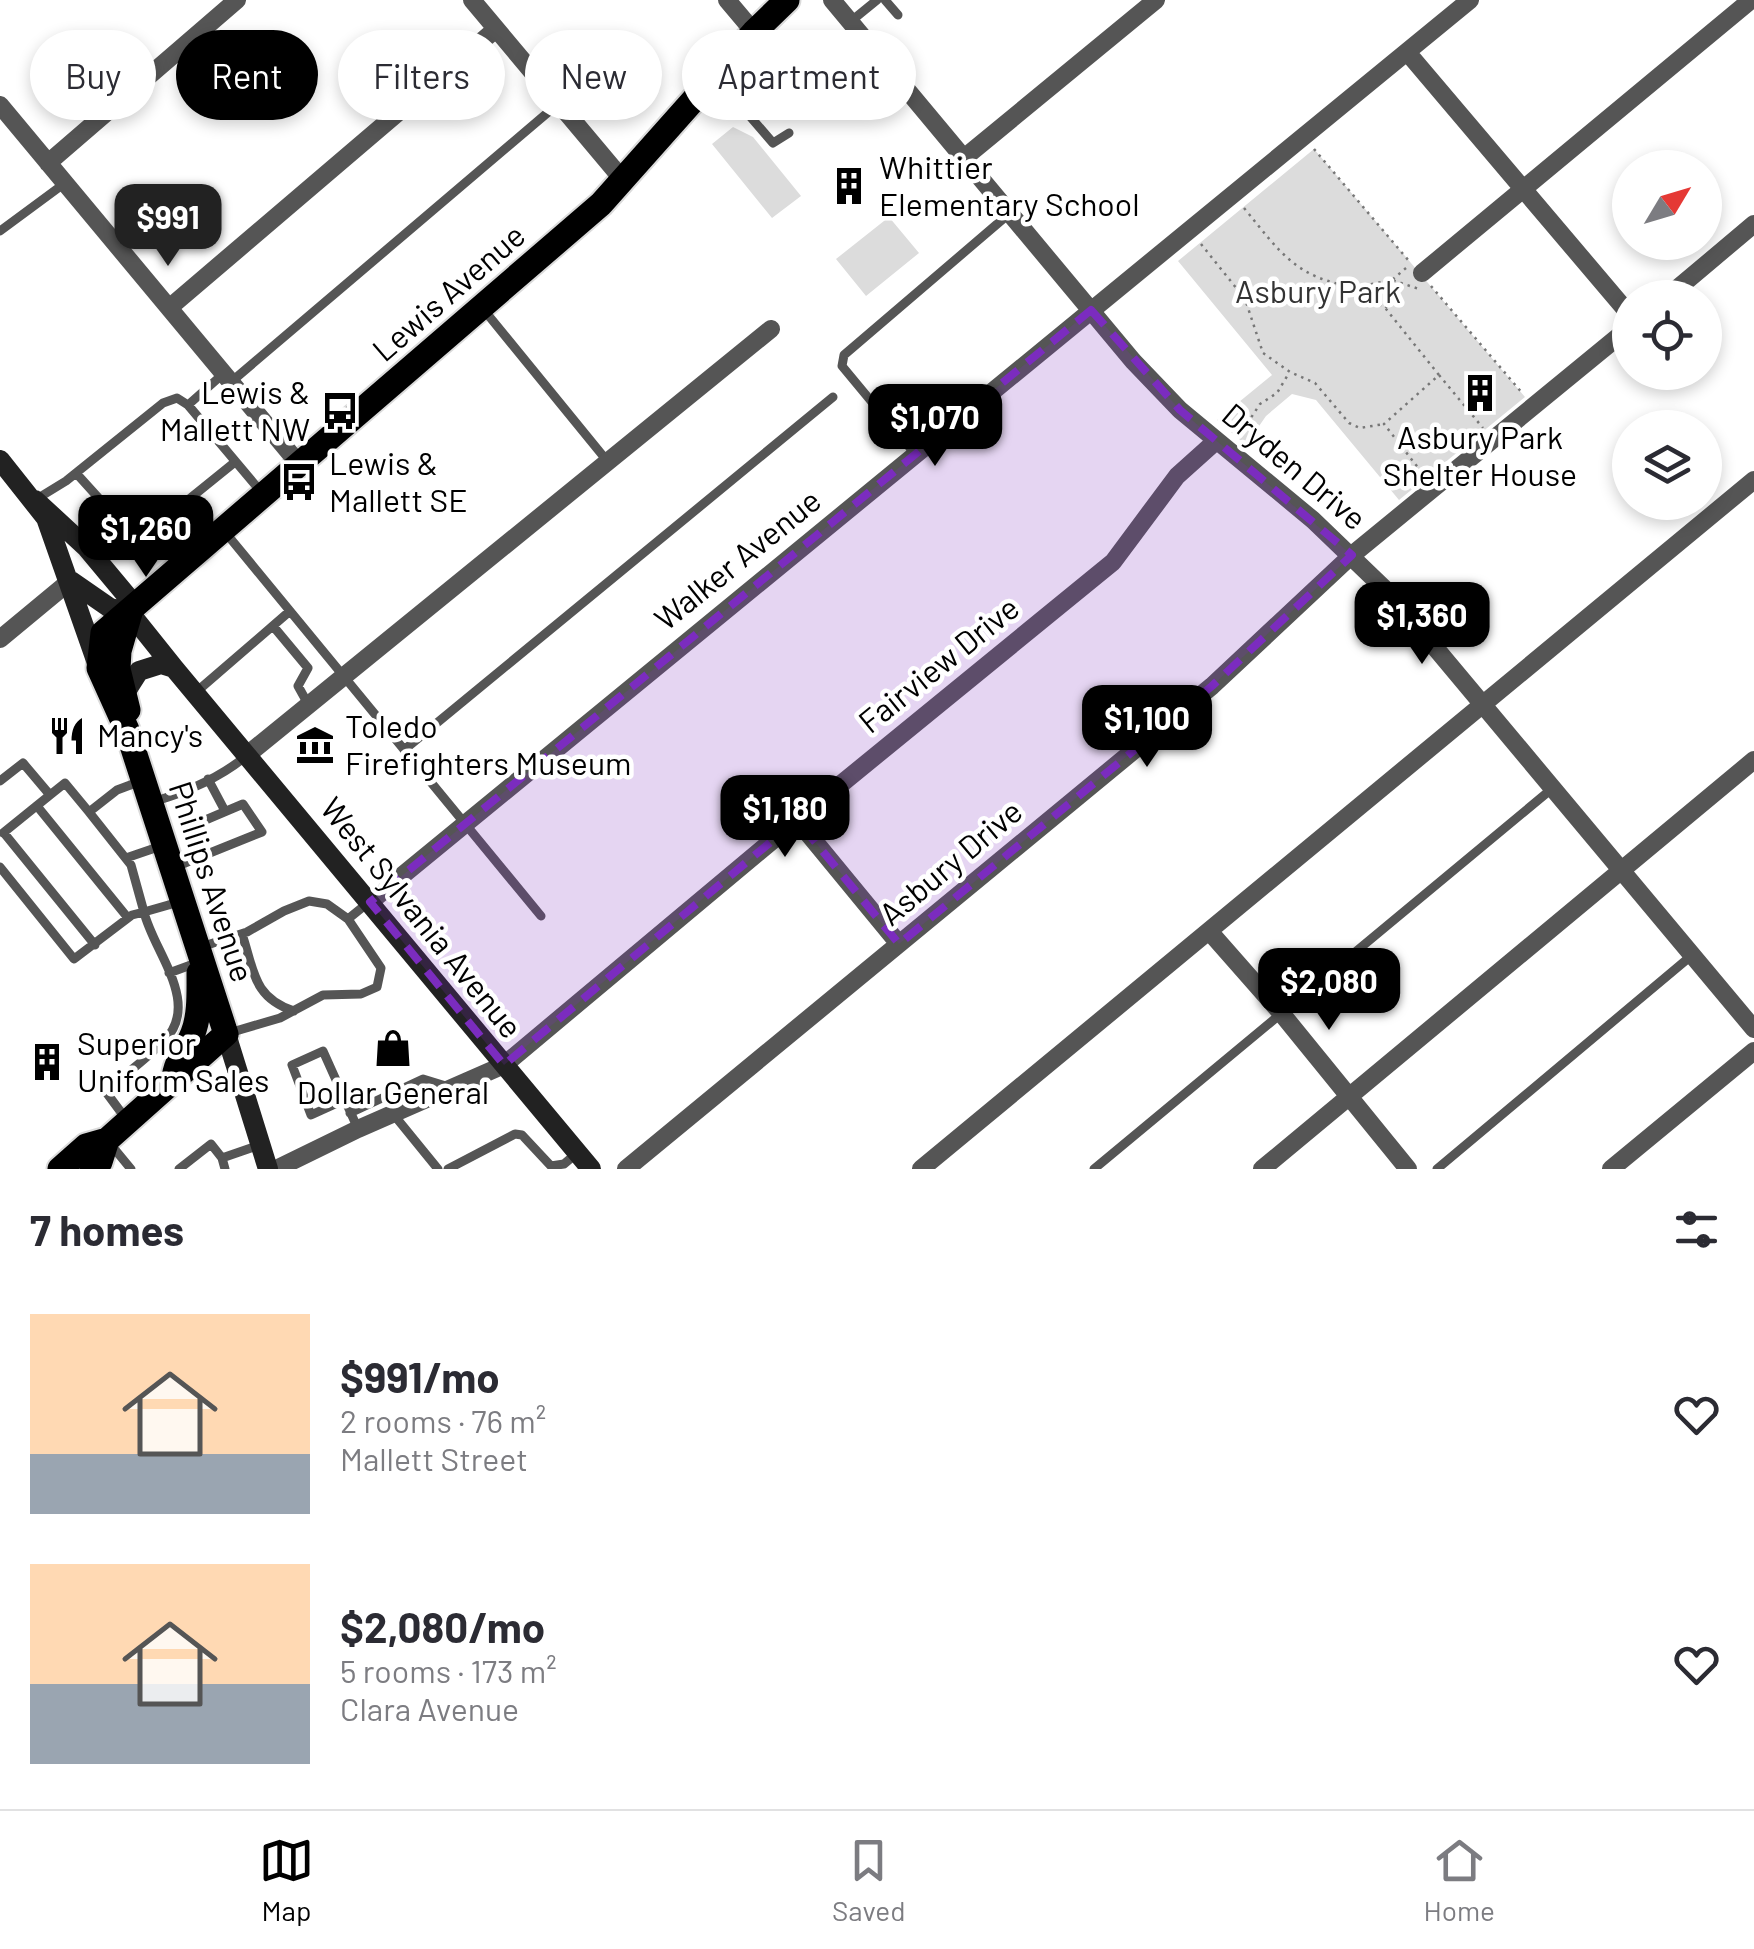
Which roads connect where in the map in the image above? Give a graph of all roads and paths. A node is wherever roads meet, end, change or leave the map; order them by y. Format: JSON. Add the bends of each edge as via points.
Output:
{"nodes":[{"id":1,"x":237,"y":0,"type":"edge"},
{"id":2,"x":472,"y":0,"type":"edge"},
{"id":3,"x":727,"y":0,"type":"edge"},
{"id":4,"x":787,"y":0,"type":"edge"},
{"id":5,"x":832,"y":0,"type":"edge"},
{"id":6,"x":876,"y":0,"type":"edge"},
{"id":7,"x":886,"y":0,"type":"edge"},
{"id":8,"x":1156,"y":0,"type":"edge"},
{"id":9,"x":1470,"y":0,"type":"edge"},
{"id":10,"x":1751,"y":0,"type":"edge"},
{"id":11,"x":898,"y":15,"type":"dead end"},
{"id":12,"x":850,"y":22,"type":"junction"},
{"id":13,"x":496,"y":29,"type":"junction"},
{"id":14,"x":752,"y":30,"type":"edge"},
{"id":15,"x":756,"y":30,"type":"edge"},
{"id":16,"x":1407,"y":52,"type":"junction"},
{"id":17,"x":525,"y":64,"type":"edge"},
{"id":18,"x":0,"y":105,"type":"edge"},
{"id":19,"x":682,"y":114,"type":"edge"},
{"id":20,"x":539,"y":120,"type":"edge"},
{"id":21,"x":572,"y":120,"type":"edge"},
{"id":22,"x":753,"y":120,"type":"edge"},
{"id":23,"x":789,"y":133,"type":"dead end"},
{"id":24,"x":1314,"y":149,"type":"dead end"},
{"id":25,"x":964,"y":158,"type":"junction"},
{"id":26,"x":48,"y":163,"type":"junction"},
{"id":27,"x":623,"y":180,"type":"junction"},
{"id":28,"x":65,"y":183,"type":"junction"},
{"id":29,"x":1524,"y":190,"type":"junction"},
{"id":30,"x":1244,"y":207,"type":"dead end"},
{"id":31,"x":1010,"y":213,"type":"junction"},
{"id":32,"x":1754,"y":224,"type":"edge"},
{"id":33,"x":0,"y":231,"type":"edge"},
{"id":34,"x":1200,"y":243,"type":"dead end"},
{"id":35,"x":1417,"y":268,"type":"junction"},
{"id":36,"x":1392,"y":280,"type":"junction"},
{"id":37,"x":1687,"y":280,"type":"edge"},
{"id":38,"x":1357,"y":287,"type":"junction"},
{"id":39,"x":1612,"y":294,"type":"edge"},
{"id":40,"x":169,"y":308,"type":"junction"},
{"id":41,"x":482,"y":308,"type":"junction"},
{"id":42,"x":1386,"y":309,"type":"junction"},
{"id":43,"x":1091,"y":310,"type":"junction"},
{"id":44,"x":771,"y":329,"type":"dead end"},
{"id":45,"x":1612,"y":342,"type":"edge"},
{"id":46,"x":1290,"y":372,"type":"junction"},
{"id":47,"x":1439,"y":375,"type":"junction"},
{"id":48,"x":227,"y":378,"type":"junction"},
{"id":49,"x":1525,"y":396,"type":"dead end"},
{"id":50,"x":833,"y":397,"type":"dead end"},
{"id":51,"x":188,"y":406,"type":"junction"},
{"id":52,"x":1384,"y":424,"type":"junction"},
{"id":53,"x":1485,"y":430,"type":"dead end"},
{"id":54,"x":1236,"y":439,"type":"dead end"},
{"id":55,"x":1216,"y":441,"type":"junction"},
{"id":56,"x":915,"y":454,"type":"junction"},
{"id":57,"x":0,"y":460,"type":"edge"},
{"id":58,"x":236,"y":462,"type":"junction"},
{"id":59,"x":608,"y":462,"type":"junction"},
{"id":60,"x":299,"y":464,"type":"junction"},
{"id":61,"x":76,"y":473,"type":"junction"},
{"id":62,"x":1426,"y":478,"type":"dead end"},
{"id":63,"x":1754,"y":480,"type":"edge"},
{"id":64,"x":264,"y":495,"type":"junction"},
{"id":65,"x":34,"y":500,"type":"junction"},
{"id":66,"x":223,"y":531,"type":"junction"},
{"id":67,"x":1352,"y":555,"type":"junction"},
{"id":68,"x":108,"y":573,"type":"junction"},
{"id":69,"x":70,"y":581,"type":"junction"},
{"id":70,"x":290,"y":611,"type":"junction"},
{"id":71,"x":130,"y":612,"type":"junction"},
{"id":72,"x":274,"y":626,"type":"junction"},
{"id":73,"x":0,"y":639,"type":"edge"},
{"id":74,"x":332,"y":660,"type":"junction"},
{"id":75,"x":98,"y":668,"type":"junction"},
{"id":76,"x":174,"y":668,"type":"junction"},
{"id":77,"x":308,"y":668,"type":"junction"},
{"id":78,"x":345,"y":676,"type":"junction"},
{"id":79,"x":125,"y":693,"type":"junction"},
{"id":80,"x":195,"y":693,"type":"junction"},
{"id":81,"x":1484,"y":703,"type":"junction"},
{"id":82,"x":309,"y":705,"type":"junction"},
{"id":83,"x":127,"y":730,"type":"junction"},
{"id":84,"x":404,"y":750,"type":"junction"},
{"id":85,"x":247,"y":755,"type":"junction"},
{"id":86,"x":1754,"y":760,"type":"edge"},
{"id":87,"x":208,"y":779,"type":"junction"},
{"id":88,"x":0,"y":781,"type":"edge"},
{"id":89,"x":1554,"y":787,"type":"junction"},
{"id":90,"x":147,"y":791,"type":"junction"},
{"id":91,"x":50,"y":795,"type":"junction"},
{"id":92,"x":37,"y":806,"type":"junction"},
{"id":93,"x":226,"y":811,"type":"junction"},
{"id":94,"x":89,"y":812,"type":"junction"},
{"id":95,"x":797,"y":820,"type":"junction"},
{"id":96,"x":465,"y":823,"type":"junction"},
{"id":97,"x":196,"y":824,"type":"dead end"},
{"id":98,"x":2,"y":834,"type":"edge"},
{"id":99,"x":169,"y":856,"type":"junction"},
{"id":100,"x":126,"y":858,"type":"junction"},
{"id":101,"x":0,"y":867,"type":"edge"},
{"id":102,"x":1622,"y":870,"type":"junction"},
{"id":103,"x":183,"y":901,"type":"junction"},
{"id":104,"x":370,"y":902,"type":"junction"},
{"id":105,"x":144,"y":912,"type":"junction"},
{"id":106,"x":541,"y":916,"type":"dead end"},
{"id":107,"x":128,"y":918,"type":"junction"},
{"id":108,"x":348,"y":919,"type":"junction"},
{"id":109,"x":1209,"y":931,"type":"junction"},
{"id":110,"x":242,"y":934,"type":"junction"},
{"id":111,"x":95,"y":944,"type":"junction"},
{"id":112,"x":900,"y":944,"type":"junction"},
{"id":113,"x":198,"y":955,"type":"junction"},
{"id":114,"x":1692,"y":955,"type":"junction"},
{"id":115,"x":169,"y":973,"type":"junction"},
{"id":116,"x":294,"y":1010,"type":"junction"},
{"id":117,"x":1282,"y":1014,"type":"junction"},
{"id":118,"x":1754,"y":1029,"type":"edge"},
{"id":119,"x":226,"y":1034,"type":"junction"},
{"id":120,"x":1754,"y":1051,"type":"edge"},
{"id":121,"x":504,"y":1065,"type":"junction"},
{"id":122,"x":172,"y":1082,"type":"junction"},
{"id":123,"x":452,"y":1088,"type":"junction"},
{"id":124,"x":1350,"y":1096,"type":"junction"},
{"id":125,"x":344,"y":1100,"type":"junction"},
{"id":126,"x":394,"y":1114,"type":"junction"},
{"id":127,"x":354,"y":1121,"type":"junction"},
{"id":128,"x":128,"y":1122,"type":"junction"},
{"id":129,"x":107,"y":1140,"type":"junction"},
{"id":130,"x":260,"y":1144,"type":"junction"},
{"id":131,"x":584,"y":1161,"type":"edge"},
{"id":132,"x":224,"y":1164,"type":"edge"},
{"id":133,"x":60,"y":1169,"type":"edge"},
{"id":134,"x":92,"y":1169,"type":"edge"},
{"id":135,"x":130,"y":1169,"type":"edge"},
{"id":136,"x":179,"y":1169,"type":"edge"},
{"id":137,"x":268,"y":1169,"type":"edge"},
{"id":138,"x":276,"y":1169,"type":"edge"},
{"id":139,"x":438,"y":1169,"type":"edge"},
{"id":140,"x":448,"y":1169,"type":"edge"},
{"id":141,"x":626,"y":1169,"type":"edge"},
{"id":142,"x":921,"y":1169,"type":"edge"},
{"id":143,"x":1094,"y":1169,"type":"edge"},
{"id":144,"x":1262,"y":1169,"type":"edge"},
{"id":145,"x":1408,"y":1169,"type":"edge"},
{"id":146,"x":1437,"y":1169,"type":"edge"},
{"id":147,"x":1611,"y":1169,"type":"edge"}],
"edges":[{"from":1,"to":26,"type":"street"},
{"from":2,"to":13,"type":"street"},
{"from":3,"to":14,"type":"street"},
{"from":4,"to":15,"type":"main road","name":"Lewis Avenue"},
{"from":5,"to":12,"type":"street","name":"Dryden Drive"},
{"from":6,"to":12,"type":"lane"},
{"from":7,"to":11,"type":"lane"},
{"from":8,"to":25,"type":"street"},
{"from":9,"to":16,"type":"street","name":"Walker Avenue"},
{"from":10,"to":29,"type":"street"},
{"from":12,"to":25,"type":"street","name":"Dryden Drive"},
{"from":13,"to":17,"type":"street"},
{"from":13,"to":40,"type":"street"},
{"from":16,"to":29,"type":"street"},
{"from":16,"to":43,"type":"street","name":"Walker Avenue"},
{"from":18,"to":26,"type":"street"},
{"from":19,"to":27,"type":"main road","name":"Lewis Avenue"},
{"from":20,"to":48,"type":"lane"},
{"from":21,"to":27,"type":"street"},
{"from":22,"to":23,"type":"lane","via":[[773,144]]},
{"from":24,"to":35,"type":"path"},
{"from":25,"to":31,"type":"street","name":"Dryden Drive"},
{"from":26,"to":28,"type":"street"},
{"from":27,"to":41,"type":"main road","name":"Lewis Avenue"},
{"from":28,"to":33,"type":"lane"},
{"from":28,"to":40,"type":"street"},
{"from":29,"to":35,"type":"street"},
{"from":29,"to":39,"type":"street"},
{"from":30,"to":38,"type":"path","via":[[1288,262],[1330,283]]},
{"from":31,"to":43,"type":"street","name":"Dryden Drive"},
{"from":31,"to":56,"type":"lane","via":[[844,355],[842,366]]},
{"from":32,"to":37,"type":"street"},
{"from":34,"to":46,"type":"path","via":[[1245,298],[1263,353]]},
{"from":35,"to":36,"type":"path"},
{"from":36,"to":38,"type":"path"},
{"from":36,"to":42,"type":"path"},
{"from":36,"to":49,"type":"path","via":[[1418,289],[1428,284]]},
{"from":38,"to":42,"type":"path"},
{"from":40,"to":48,"type":"street"},
{"from":41,"to":59,"type":"lane"},
{"from":41,"to":60,"type":"main road","name":"Lewis Avenue"},
{"from":42,"to":47,"type":"path"},
{"from":43,"to":55,"type":"street","name":"Dryden Drive","via":[[1157,387]]},
{"from":43,"to":56,"type":"street","name":"Walker Avenue"},
{"from":44,"to":59,"type":"street"},
{"from":45,"to":67,"type":"street","name":"Asbury Drive"},
{"from":46,"to":52,"type":"path","via":[[1315,382],[1349,422],[1360,428]]},
{"from":46,"to":54,"type":"path"},
{"from":47,"to":52,"type":"path"},
{"from":47,"to":53,"type":"path"},
{"from":48,"to":51,"type":"lane"},
{"from":48,"to":60,"type":"street"},
{"from":50,"to":84,"type":"lane"},
{"from":51,"to":58,"type":"lane"},
{"from":51,"to":61,"type":"lane","via":[[170,398]]},
{"from":52,"to":62,"type":"path"},
{"from":55,"to":67,"type":"street","name":"Dryden Drive"},
{"from":55,"to":95,"type":"street","name":"Fairview Drive","via":[[1178,476],[1113,562]]},
{"from":56,"to":96,"type":"street","name":"Walker Avenue"},
{"from":57,"to":65,"type":"main road","name":"West Sylvania Avenue"},
{"from":58,"to":61,"type":"lane","via":[[141,538]]},
{"from":58,"to":64,"type":"lane"},
{"from":59,"to":78,"type":"street"},
{"from":60,"to":64,"type":"main road","name":"Lewis Avenue"},
{"from":61,"to":65,"type":"lane"},
{"from":63,"to":81,"type":"street"},
{"from":64,"to":66,"type":"main road","name":"Lewis Avenue"},
{"from":65,"to":68,"type":"main road","name":"West Sylvania Avenue","via":[[78,536]]},
{"from":65,"to":69,"type":"main road","name":"West Sylvania Avenue"},
{"from":66,"to":70,"type":"lane"},
{"from":66,"to":71,"type":"main road","name":"Lewis Avenue"},
{"from":67,"to":81,"type":"street","name":"Dryden Drive"},
{"from":67,"to":112,"type":"street","name":"Asbury Drive","via":[[1212,686]]},
{"from":68,"to":69,"type":"main road"},
{"from":68,"to":71,"type":"main road","name":"West Sylvania Avenue","via":[[127,596]]},
{"from":69,"to":71,"type":"main road","name":"West Sylvania Avenue","via":[[110,608]]},
{"from":69,"to":73,"type":"street"},
{"from":69,"to":75,"type":"main road"},
{"from":70,"to":72,"type":"lane"},
{"from":70,"to":74,"type":"lane"},
{"from":71,"to":75,"type":"main road","via":[[103,632]]},
{"from":71,"to":76,"type":"main road","name":"West Sylvania Avenue"},
{"from":71,"to":79,"type":"main road","name":"Phillips Avenue","via":[[118,651]]},
{"from":72,"to":77,"type":"lane"},
{"from":72,"to":80,"type":"lane"},
{"from":74,"to":77,"type":"lane"},
{"from":74,"to":78,"type":"lane"},
{"from":75,"to":83,"type":"main road","name":"Phillips Avenue"},
{"from":76,"to":79,"type":"main road","via":[[161,664],[139,671]]},
{"from":76,"to":80,"type":"main road","name":"West Sylvania Avenue"},
{"from":77,"to":82,"type":"lane","via":[[298,686]]},
{"from":78,"to":82,"type":"street"},
{"from":78,"to":84,"type":"lane"},
{"from":79,"to":83,"type":"main road","name":"Phillips Avenue"},
{"from":80,"to":85,"type":"main road","name":"West Sylvania Avenue"},
{"from":81,"to":89,"type":"street","name":"Dryden Drive"},
{"from":81,"to":109,"type":"street"},
{"from":82,"to":85,"type":"street"},
{"from":83,"to":90,"type":"main road","name":"Phillips Avenue"},
{"from":84,"to":96,"type":"lane"},
{"from":85,"to":87,"type":"lane"},
{"from":85,"to":104,"type":"main road","name":"West Sylvania Avenue"},
{"from":86,"to":102,"type":"street"},
{"from":87,"to":90,"type":"lane"},
{"from":87,"to":93,"type":"lane"},
{"from":88,"to":91,"type":"lane","via":[[24,763]]},
{"from":89,"to":102,"type":"street","name":"Dryden Drive"},
{"from":89,"to":117,"type":"lane"},
{"from":90,"to":94,"type":"lane","via":[[117,790]]},
{"from":90,"to":99,"type":"main road","name":"Phillips Avenue"},
{"from":91,"to":92,"type":"lane"},
{"from":91,"to":94,"type":"lane","via":[[65,783]]},
{"from":92,"to":98,"type":"lane"},
{"from":92,"to":107,"type":"lane"},
{"from":93,"to":97,"type":"lane"},
{"from":93,"to":99,"type":"lane","via":[[243,804],[262,832]]},
{"from":94,"to":100,"type":"lane"},
{"from":95,"to":112,"type":"street"},
{"from":95,"to":121,"type":"street","name":"Fairview Drive"},
{"from":96,"to":104,"type":"street","name":"Walker Avenue"},
{"from":96,"to":106,"type":"lane"},
{"from":98,"to":111,"type":"lane"},
{"from":99,"to":100,"type":"lane"},
{"from":99,"to":103,"type":"main road","name":"Phillips Avenue"},
{"from":100,"to":105,"type":"lane"},
{"from":101,"to":111,"type":"lane","via":[[72,958]]},
{"from":102,"to":114,"type":"street","name":"Dryden Drive"},
{"from":102,"to":124,"type":"street"},
{"from":103,"to":105,"type":"lane"},
{"from":103,"to":113,"type":"main road","name":"Phillips Avenue"},
{"from":104,"to":108,"type":"lane"},
{"from":104,"to":121,"type":"main road","name":"West Sylvania Avenue"},
{"from":105,"to":107,"type":"lane"},
{"from":105,"to":115,"type":"lane"},
{"from":107,"to":111,"type":"lane"},
{"from":108,"to":110,"type":"lane","via":[[309,901]]},
{"from":108,"to":116,"type":"lane","via":[[379,962],[380,982],[370,992],[322,995]]},
{"from":109,"to":117,"type":"street"},
{"from":109,"to":142,"type":"street"},
{"from":110,"to":113,"type":"lane"},
{"from":110,"to":116,"type":"lane","via":[[263,994]]},
{"from":112,"to":141,"type":"street","name":"Asbury Drive"},
{"from":113,"to":115,"type":"lane"},
{"from":113,"to":119,"type":"main road","name":"Phillips Avenue"},
{"from":113,"to":122,"type":"main road","via":[[196,1027],[178,1055]]},
{"from":114,"to":118,"type":"street","name":"Dryden Drive"},
{"from":114,"to":146,"type":"lane"},
{"from":115,"to":128,"type":"lane","via":[[179,1017],[172,1031],[106,1092]]},
{"from":116,"to":119,"type":"lane"},
{"from":117,"to":124,"type":"street"},
{"from":117,"to":143,"type":"lane"},
{"from":119,"to":122,"type":"main road"},
{"from":119,"to":130,"type":"main road","name":"Phillips Avenue"},
{"from":120,"to":147,"type":"street"},
{"from":121,"to":123,"type":"street","name":"Fairview Drive"},
{"from":121,"to":131,"type":"main road","name":"West Sylvania Avenue"},
{"from":122,"to":128,"type":"main road"},
{"from":123,"to":126,"type":"street","name":"Fairview Drive"},
{"from":123,"to":127,"type":"lane","via":[[423,1080]]},
{"from":124,"to":144,"type":"street"},
{"from":124,"to":145,"type":"street"},
{"from":125,"to":125,"type":"lane","via":[[323,1050],[292,1064],[311,1115]]},
{"from":125,"to":127,"type":"lane"},
{"from":126,"to":127,"type":"street","name":"Fairview Drive"},
{"from":126,"to":139,"type":"lane"},
{"from":127,"to":138,"type":"street","name":"Fairview Drive"},
{"from":128,"to":129,"type":"main road"},
{"from":129,"to":133,"type":"main road","via":[[86,1146]]},
{"from":129,"to":134,"type":"main road"},
{"from":129,"to":135,"type":"lane"},
{"from":130,"to":132,"type":"lane"},
{"from":130,"to":137,"type":"main road","name":"Phillips Avenue"},
{"from":131,"to":140,"type":"lane","via":[[552,1166],[515,1134]]},
{"from":132,"to":136,"type":"lane","via":[[211,1144]]}]}
